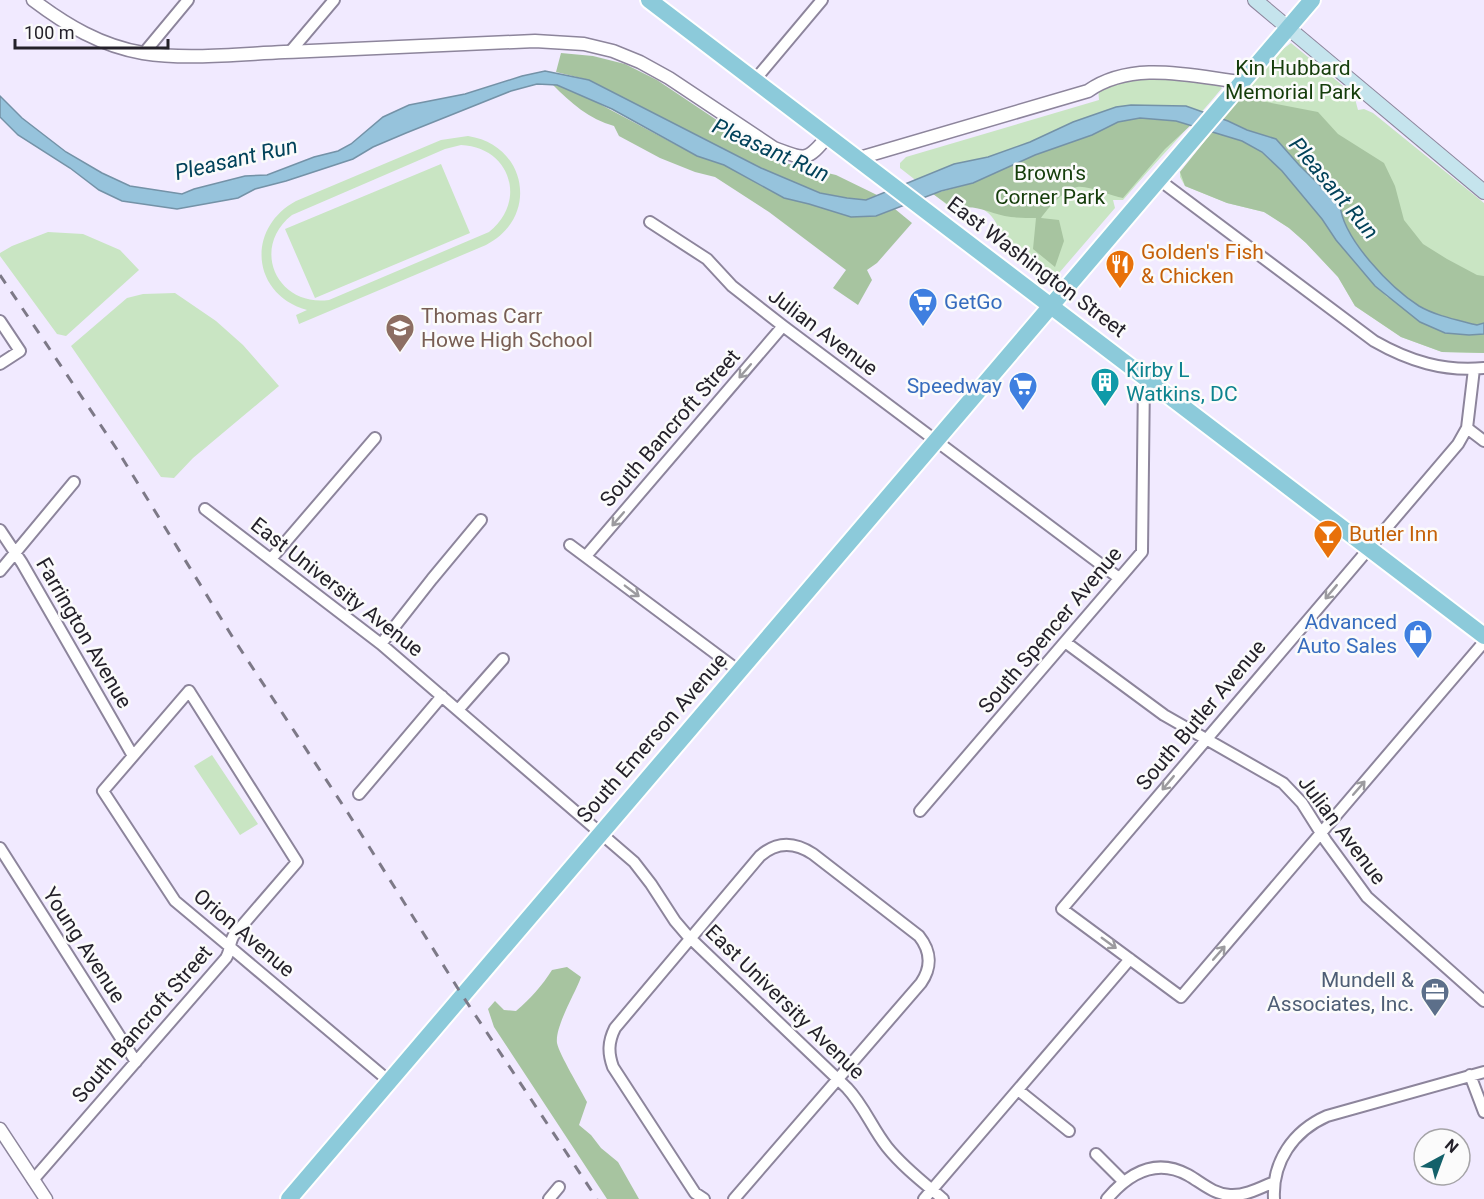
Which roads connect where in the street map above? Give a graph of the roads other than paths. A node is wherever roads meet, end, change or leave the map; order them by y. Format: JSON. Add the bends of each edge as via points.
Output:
{"nodes":[{"id":1,"x":33,"y":0,"type":"edge"},
{"id":2,"x":189,"y":0,"type":"edge"},
{"id":3,"x":334,"y":0,"type":"edge"},
{"id":4,"x":649,"y":0,"type":"edge"},
{"id":5,"x":822,"y":0,"type":"edge"},
{"id":6,"x":1255,"y":0,"type":"edge"},
{"id":7,"x":1312,"y":0,"type":"edge"},
{"id":8,"x":1288,"y":28,"type":"junction"},
{"id":9,"x":290,"y":52,"type":"junction"},
{"id":10,"x":144,"y":53,"type":"junction"},
{"id":11,"x":754,"y":81,"type":"junction"},
{"id":12,"x":1241,"y":82,"type":"junction"},
{"id":13,"x":827,"y":137,"type":"junction"},
{"id":14,"x":856,"y":159,"type":"junction"},
{"id":15,"x":1158,"y":179,"type":"junction"},
{"id":16,"x":1484,"y":192,"type":"edge"},
{"id":17,"x":650,"y":222,"type":"dead end"},
{"id":18,"x":1050,"y":307,"type":"junction"},
{"id":19,"x":0,"y":321,"type":"edge"},
{"id":20,"x":783,"y":326,"type":"junction"},
{"id":21,"x":0,"y":364,"type":"edge"},
{"id":22,"x":1479,"y":369,"type":"edge"},
{"id":23,"x":1144,"y":377,"type":"junction"},
{"id":24,"x":1467,"y":428,"type":"junction"},
{"id":25,"x":375,"y":438,"type":"dead end"},
{"id":26,"x":936,"y":441,"type":"junction"},
{"id":27,"x":1484,"y":441,"type":"edge"},
{"id":28,"x":74,"y":482,"type":"dead end"},
{"id":29,"x":206,"y":509,"type":"dead end"},
{"id":30,"x":482,"y":520,"type":"dead end"},
{"id":31,"x":0,"y":530,"type":"edge"},
{"id":32,"x":570,"y":545,"type":"dead end"},
{"id":33,"x":1369,"y":548,"type":"junction"},
{"id":34,"x":15,"y":553,"type":"junction"},
{"id":35,"x":586,"y":556,"type":"junction"},
{"id":36,"x":271,"y":559,"type":"junction"},
{"id":37,"x":0,"y":571,"type":"edge"},
{"id":38,"x":1119,"y":578,"type":"junction"},
{"id":39,"x":1484,"y":636,"type":"edge"},
{"id":40,"x":1065,"y":642,"type":"junction"},
{"id":41,"x":1484,"y":642,"type":"edge"},
{"id":42,"x":381,"y":644,"type":"junction"},
{"id":43,"x":503,"y":659,"type":"dead end"},
{"id":44,"x":739,"y":672,"type":"junction"},
{"id":45,"x":442,"y":696,"type":"junction"},
{"id":46,"x":458,"y":710,"type":"junction"},
{"id":47,"x":1206,"y":739,"type":"junction"},
{"id":48,"x":133,"y":756,"type":"junction"},
{"id":49,"x":359,"y":794,"type":"dead end"},
{"id":50,"x":921,"y":812,"type":"dead end"},
{"id":51,"x":1321,"y":833,"type":"junction"},
{"id":52,"x":600,"y":834,"type":"junction"},
{"id":53,"x":0,"y":848,"type":"edge"},
{"id":54,"x":690,"y":938,"type":"junction"},
{"id":55,"x":230,"y":947,"type":"junction"},
{"id":56,"x":1130,"y":959,"type":"junction"},
{"id":57,"x":1484,"y":1001,"type":"edge"},
{"id":58,"x":136,"y":1062,"type":"junction"},
{"id":59,"x":1484,"y":1072,"type":"edge"},
{"id":60,"x":1470,"y":1076,"type":"junction"},
{"id":61,"x":839,"y":1079,"type":"junction"},
{"id":62,"x":389,"y":1081,"type":"junction"},
{"id":63,"x":1018,"y":1090,"type":"junction"},
{"id":64,"x":1484,"y":1112,"type":"edge"},
{"id":65,"x":0,"y":1129,"type":"edge"},
{"id":66,"x":1070,"y":1131,"type":"dead end"},
{"id":67,"x":1096,"y":1154,"type":"dead end"},
{"id":68,"x":33,"y":1180,"type":"junction"},
{"id":69,"x":1123,"y":1181,"type":"junction"},
{"id":70,"x":1274,"y":1182,"type":"junction"},
{"id":71,"x":559,"y":1187,"type":"dead end"},
{"id":72,"x":932,"y":1190,"type":"junction"},
{"id":73,"x":46,"y":1199,"type":"edge"},
{"id":74,"x":289,"y":1199,"type":"edge"},
{"id":75,"x":549,"y":1199,"type":"edge"},
{"id":76,"x":704,"y":1199,"type":"edge"},
{"id":77,"x":734,"y":1199,"type":"edge"},
{"id":78,"x":924,"y":1199,"type":"edge"},
{"id":79,"x":943,"y":1199,"type":"edge"},
{"id":80,"x":1107,"y":1199,"type":"edge"},
{"id":81,"x":1274,"y":1199,"type":"edge"}],
"edges":[{"from":1,"to":10,"type":"street","via":[[90,37]]},
{"from":2,"to":10,"type":"street"},
{"from":3,"to":9,"type":"street"},
{"from":4,"to":11,"type":"main road","name":"East Washington Street"},
{"from":5,"to":11,"type":"street"},
{"from":6,"to":8,"type":"main road"},
{"from":7,"to":8,"type":"main road","name":"South Emerson Avenue"},
{"from":8,"to":12,"type":"main road","name":"South Emerson Avenue"},
{"from":8,"to":16,"type":"main road"},
{"from":9,"to":10,"type":"street"},
{"from":9,"to":13,"type":"street","via":[[536,41],[579,43],[622,54],[657,70],[774,148],[791,155],[808,156]]},
{"from":11,"to":13,"type":"main road","name":"East Washington Street"},
{"from":12,"to":14,"type":"street","via":[[1179,73],[1129,75],[1102,82],[1088,91]]},
{"from":12,"to":15,"type":"main road","name":"South Emerson Avenue"},
{"from":13,"to":14,"type":"main road","name":"East Washington Street"},
{"from":14,"to":18,"type":"main road","name":"East Washington Street"},
{"from":15,"to":18,"type":"main road","name":"South Emerson Avenue"},
{"from":15,"to":22,"type":"street","via":[[1374,341],[1418,362],[1442,368]]},
{"from":17,"to":20,"type":"street","name":"Julian Avenue","via":[[707,259],[732,286]]},
{"from":18,"to":23,"type":"main road","name":"East Washington Street"},
{"from":18,"to":26,"type":"main road","name":"South Emerson Avenue"},
{"from":19,"to":21,"type":"street","via":[[20,351]]},
{"from":20,"to":26,"type":"street","name":"Julian Avenue"},
{"from":20,"to":35,"type":"street","name":"South Bancroft Street","one_way":true},
{"from":22,"to":24,"type":"street"},
{"from":23,"to":33,"type":"main road","name":"East Washington Street"},
{"from":23,"to":38,"type":"street","name":"South Spencer Avenue","via":[[1142,552]]},
{"from":24,"to":27,"type":"street"},
{"from":24,"to":33,"type":"street","name":"South Butler Avenue","via":[[1458,444]]},
{"from":25,"to":36,"type":"street"},
{"from":26,"to":38,"type":"street","name":"Julian Avenue"},
{"from":26,"to":44,"type":"main road","name":"South Emerson Avenue"},
{"from":28,"to":34,"type":"street"},
{"from":29,"to":36,"type":"street","name":"East University Avenue"},
{"from":30,"to":42,"type":"street"},
{"from":31,"to":34,"type":"street","name":"Farrington Avenue"},
{"from":32,"to":35,"type":"street"},
{"from":33,"to":39,"type":"main road","name":"East Washington Street"},
{"from":33,"to":47,"type":"street","name":"South Butler Avenue","one_way":true},
{"from":34,"to":37,"type":"street"},
{"from":34,"to":48,"type":"street","name":"Farrington Avenue"},
{"from":35,"to":44,"type":"street","one_way":true},
{"from":36,"to":42,"type":"street","name":"East University Avenue"},
{"from":38,"to":40,"type":"street","name":"South Spencer Avenue"},
{"from":40,"to":47,"type":"street","name":"Julian Avenue","via":[[1164,715]]},
{"from":40,"to":50,"type":"street","name":"South Spencer Avenue"},
{"from":51,"to":41,"type":"street","one_way":true},
{"from":42,"to":45,"type":"street","name":"East University Avenue"},
{"from":43,"to":46,"type":"street"},
{"from":44,"to":52,"type":"main road","name":"South Emerson Avenue"},
{"from":45,"to":46,"type":"street","name":"East University Avenue"},
{"from":45,"to":49,"type":"street"},
{"from":46,"to":52,"type":"street","name":"East University Avenue"},
{"from":47,"to":51,"type":"street","name":"Julian Avenue","via":[[1283,783],[1302,803]]},
{"from":47,"to":56,"type":"street","name":"South Butler Avenue","one_way":true,"via":[[1062,909]]},
{"from":48,"to":55,"type":"street","name":"Orion Avenue","via":[[103,791],[175,901]]},
{"from":48,"to":55,"type":"street","name":"South Bancroft Street","via":[[189,692],[297,862],[234,935]]},
{"from":56,"to":51,"type":"street","one_way":true,"via":[[1181,997]]},
{"from":51,"to":57,"type":"street","name":"Julian Avenue","via":[[1367,897]]},
{"from":52,"to":54,"type":"street","name":"East University Avenue","via":[[638,868]]},
{"from":52,"to":62,"type":"main road","name":"South Emerson Avenue"},
{"from":53,"to":58,"type":"street","name":"Young Avenue"},
{"from":54,"to":61,"type":"street","name":"East University Avenue"},
{"from":54,"to":61,"type":"street","via":[[760,856],[782,844],[809,851],[919,936],[929,957],[924,979]]},
{"from":54,"to":76,"type":"street","via":[[615,1028],[609,1054],[613,1067],[695,1193]]},
{"from":55,"to":58,"type":"street","name":"South Bancroft Street","via":[[226,958]]},
{"from":55,"to":62,"type":"street","name":"Orion Avenue"},
{"from":56,"to":63,"type":"street"},
{"from":58,"to":68,"type":"street","name":"South Bancroft Street"},
{"from":59,"to":60,"type":"street"},
{"from":60,"to":64,"type":"street"},
{"from":60,"to":70,"type":"street","via":[[1318,1120],[1286,1149]]},
{"from":61,"to":72,"type":"street","name":"East University Avenue","via":[[862,1105],[894,1156]]},
{"from":61,"to":77,"type":"street"},
{"from":62,"to":74,"type":"main road","name":"South Emerson Avenue"},
{"from":63,"to":66,"type":"street"},
{"from":63,"to":72,"type":"street"},
{"from":65,"to":68,"type":"street"},
{"from":67,"to":69,"type":"street"},
{"from":68,"to":73,"type":"street"},
{"from":69,"to":70,"type":"street","via":[[1145,1170],[1169,1169],[1213,1191],[1232,1195]]},
{"from":69,"to":80,"type":"street"},
{"from":70,"to":81,"type":"street"},
{"from":71,"to":75,"type":"street"},
{"from":72,"to":78,"type":"street"},
{"from":72,"to":79,"type":"street","name":"East University Avenue"}]}
